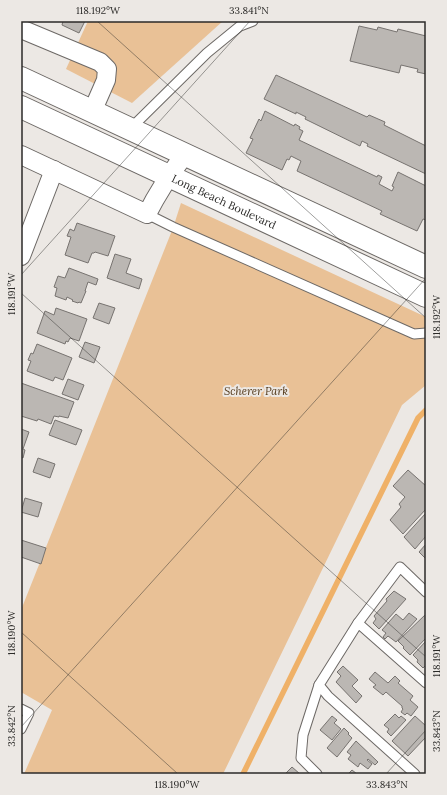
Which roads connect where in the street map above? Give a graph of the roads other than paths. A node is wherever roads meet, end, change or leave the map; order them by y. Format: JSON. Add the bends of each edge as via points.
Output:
{"nodes":[{"id":1,"x":252,"y":21,"type":"edge"},
{"id":2,"x":21,"y":29,"type":"edge"},
{"id":3,"x":21,"y":78,"type":"edge"},
{"id":4,"x":21,"y":107,"type":"edge"},
{"id":5,"x":92,"y":112,"type":"junction"},
{"id":6,"x":130,"y":129,"type":"junction"},
{"id":7,"x":185,"y":154,"type":"junction"},
{"id":8,"x":21,"y":155,"type":"edge"},
{"id":9,"x":54,"y":170,"type":"junction"},
{"id":10,"x":168,"y":176,"type":"junction"},
{"id":11,"x":147,"y":214,"type":"junction"},
{"id":12,"x":21,"y":256,"type":"edge"},
{"id":13,"x":426,"y":267,"type":"edge"},
{"id":14,"x":426,"y":296,"type":"edge"},
{"id":15,"x":426,"y":333,"type":"edge"},
{"id":16,"x":426,"y":592,"type":"edge"},
{"id":17,"x":358,"y":623,"type":"junction"},
{"id":18,"x":426,"y":683,"type":"edge"},
{"id":19,"x":319,"y":685,"type":"junction"},
{"id":20,"x":21,"y":709,"type":"edge"},
{"id":21,"x":21,"y":729,"type":"edge"},
{"id":22,"x":317,"y":774,"type":"edge"},
{"id":23,"x":415,"y":774,"type":"edge"}],
"edges":[{"from":1,"to":6,"type":"lane","via":[[240,26],[207,53]]},
{"from":2,"to":5,"type":"street","via":[[100,62],[107,69],[106,80]]},
{"from":3,"to":5,"type":"main road"},
{"from":4,"to":10,"type":"main road","name":"Long Beach Boulevard"},
{"from":5,"to":6,"type":"main road"},
{"from":6,"to":7,"type":"main road"},
{"from":7,"to":10,"type":"street"},
{"from":7,"to":13,"type":"main road"},
{"from":8,"to":9,"type":"street"},
{"from":9,"to":11,"type":"street"},
{"from":9,"to":12,"type":"street"},
{"from":10,"to":11,"type":"street"},
{"from":10,"to":14,"type":"main road","name":"Long Beach Boulevard"},
{"from":11,"to":15,"type":"lane","via":[[414,334]]},
{"from":16,"to":17,"type":"lane","via":[[400,567]]},
{"from":17,"to":18,"type":"lane"},
{"from":17,"to":19,"type":"lane"},
{"from":19,"to":22,"type":"lane","via":[[303,735],[301,758]]},
{"from":19,"to":23,"type":"lane"},
{"from":20,"to":21,"type":"lane","via":[[29,713]]}]}
